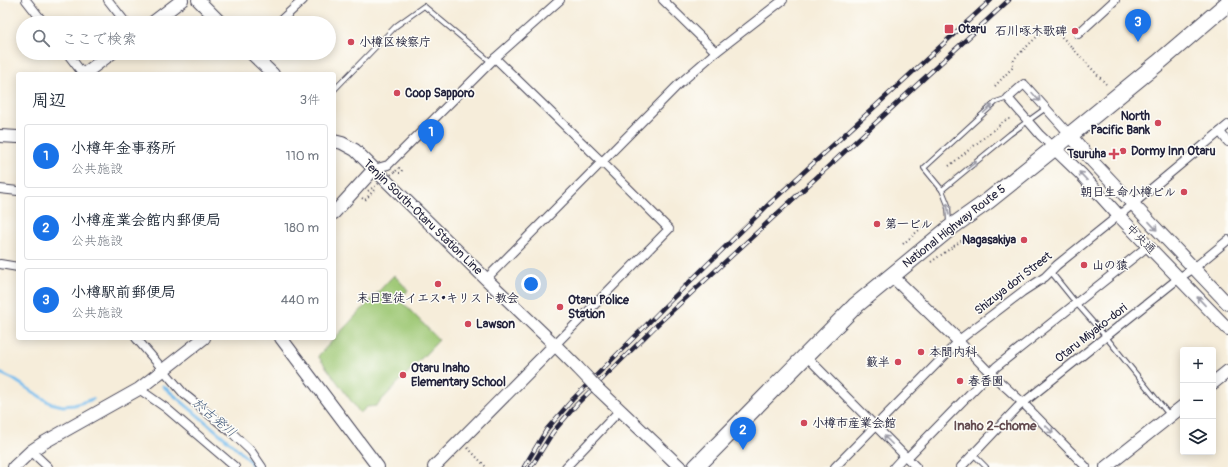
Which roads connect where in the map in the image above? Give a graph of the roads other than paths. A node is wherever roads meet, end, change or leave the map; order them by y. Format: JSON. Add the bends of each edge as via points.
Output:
{"nodes":[{"id":1,"x":26,"y":0,"type":"edge"},
{"id":2,"x":108,"y":0,"type":"edge"},
{"id":3,"x":182,"y":0,"type":"edge"},
{"id":4,"x":198,"y":0,"type":"edge"},
{"id":5,"x":304,"y":0,"type":"edge"},
{"id":6,"x":560,"y":0,"type":"edge"},
{"id":7,"x":783,"y":0,"type":"edge"},
{"id":8,"x":1115,"y":0,"type":"edge"},
{"id":9,"x":667,"y":1,"type":"edge"},
{"id":10,"x":1228,"y":3,"type":"edge"},
{"id":11,"x":39,"y":16,"type":"edge"},
{"id":12,"x":121,"y":16,"type":"edge"},
{"id":13,"x":161,"y":16,"type":"edge"},
{"id":14,"x":214,"y":16,"type":"edge"},
{"id":15,"x":286,"y":16,"type":"edge"},
{"id":16,"x":1078,"y":34,"type":"dead end"},
{"id":17,"x":716,"y":52,"type":"junction"},
{"id":18,"x":73,"y":60,"type":"edge"},
{"id":19,"x":103,"y":60,"type":"edge"},
{"id":20,"x":258,"y":60,"type":"edge"},
{"id":21,"x":493,"y":60,"type":"junction"},
{"id":22,"x":82,"y":72,"type":"edge"},
{"id":23,"x":87,"y":72,"type":"edge"},
{"id":24,"x":271,"y":72,"type":"edge"},
{"id":25,"x":336,"y":88,"type":"edge"},
{"id":26,"x":1008,"y":98,"type":"junction"},
{"id":27,"x":1046,"y":108,"type":"junction"},
{"id":28,"x":1028,"y":121,"type":"junction"},
{"id":29,"x":1228,"y":125,"type":"edge"},
{"id":30,"x":1220,"y":132,"type":"junction"},
{"id":31,"x":1070,"y":135,"type":"junction"},
{"id":32,"x":0,"y":136,"type":"edge"},
{"id":33,"x":16,"y":137,"type":"edge"},
{"id":34,"x":336,"y":141,"type":"edge"},
{"id":35,"x":1228,"y":142,"type":"edge"},
{"id":36,"x":1054,"y":148,"type":"junction"},
{"id":37,"x":602,"y":162,"type":"junction"},
{"id":38,"x":374,"y":170,"type":"junction"},
{"id":39,"x":0,"y":189,"type":"edge"},
{"id":40,"x":942,"y":190,"type":"junction"},
{"id":41,"x":16,"y":191,"type":"edge"},
{"id":42,"x":1133,"y":204,"type":"junction"},
{"id":43,"x":336,"y":211,"type":"edge"},
{"id":44,"x":1119,"y":216,"type":"junction"},
{"id":45,"x":950,"y":228,"type":"junction"},
{"id":46,"x":1228,"y":240,"type":"edge"},
{"id":47,"x":1148,"y":246,"type":"junction"},
{"id":48,"x":0,"y":264,"type":"edge"},
{"id":49,"x":16,"y":267,"type":"edge"},
{"id":50,"x":1194,"y":268,"type":"junction"},
{"id":51,"x":1050,"y":271,"type":"junction"},
{"id":52,"x":891,"y":275,"type":"junction"},
{"id":53,"x":1180,"y":278,"type":"junction"},
{"id":54,"x":486,"y":279,"type":"junction"},
{"id":55,"x":1076,"y":303,"type":"junction"},
{"id":56,"x":1228,"y":304,"type":"edge"},
{"id":57,"x":1228,"y":329,"type":"edge"},
{"id":58,"x":1106,"y":337,"type":"junction"},
{"id":59,"x":138,"y":340,"type":"edge"},
{"id":60,"x":283,"y":340,"type":"edge"},
{"id":61,"x":959,"y":341,"type":"junction"},
{"id":62,"x":197,"y":342,"type":"edge"},
{"id":63,"x":555,"y":345,"type":"junction"},
{"id":64,"x":805,"y":355,"type":"junction"},
{"id":65,"x":163,"y":370,"type":"junction"},
{"id":66,"x":1228,"y":371,"type":"edge"},
{"id":67,"x":990,"y":373,"type":"junction"},
{"id":68,"x":1216,"y":381,"type":"edge"},
{"id":69,"x":139,"y":389,"type":"junction"},
{"id":70,"x":1020,"y":405,"type":"junction"},
{"id":71,"x":1180,"y":408,"type":"edge"},
{"id":72,"x":620,"y":410,"type":"junction"},
{"id":73,"x":1170,"y":416,"type":"junction"},
{"id":74,"x":874,"y":426,"type":"junction"},
{"id":75,"x":31,"y":451,"type":"junction"},
{"id":76,"x":973,"y":454,"type":"junction"},
{"id":77,"x":906,"y":457,"type":"junction"},
{"id":78,"x":14,"y":467,"type":"edge"},
{"id":79,"x":48,"y":467,"type":"edge"},
{"id":80,"x":235,"y":467,"type":"edge"},
{"id":81,"x":262,"y":467,"type":"edge"},
{"id":82,"x":378,"y":467,"type":"edge"},
{"id":83,"x":434,"y":467,"type":"edge"},
{"id":84,"x":566,"y":467,"type":"edge"},
{"id":85,"x":680,"y":467,"type":"edge"},
{"id":86,"x":696,"y":467,"type":"edge"},
{"id":87,"x":835,"y":467,"type":"edge"},
{"id":88,"x":894,"y":467,"type":"edge"},
{"id":89,"x":916,"y":467,"type":"edge"},
{"id":90,"x":961,"y":467,"type":"edge"},
{"id":91,"x":986,"y":467,"type":"edge"},
{"id":92,"x":1086,"y":467,"type":"edge"},
{"id":93,"x":1106,"y":467,"type":"edge"}],
"edges":[{"from":1,"to":11,"type":"street"},
{"from":2,"to":12,"type":"street"},
{"from":3,"to":13,"type":"street"},
{"from":4,"to":14,"type":"street"},
{"from":5,"to":15,"type":"street"},
{"from":6,"to":21,"type":"street"},
{"from":7,"to":17,"type":"street"},
{"from":8,"to":16,"type":"street"},
{"from":9,"to":17,"type":"street"},
{"from":10,"to":31,"type":"highway","name":"National Highway Route 5"},
{"from":17,"to":37,"type":"street","via":[[679,84]]},
{"from":18,"to":22,"type":"street"},
{"from":19,"to":23,"type":"street"},
{"from":20,"to":24,"type":"street"},
{"from":21,"to":25,"type":"lane","via":[[424,6],[396,26]]},
{"from":21,"to":37,"type":"street"},
{"from":21,"to":38,"type":"street","via":[[388,165]]},
{"from":26,"to":27,"type":"street","one_way":true,"via":[[1024,84]]},
{"from":26,"to":28,"type":"street"},
{"from":40,"to":26,"type":"lane","one_way":true,"via":[[924,168],[996,102]]},
{"from":27,"to":28,"type":"lane"},
{"from":27,"to":31,"type":"street"},
{"from":28,"to":36,"type":"street"},
{"from":40,"to":28,"type":"lane","one_way":true},
{"from":29,"to":30,"type":"street","name":"Shizuya dori Street"},
{"from":30,"to":35,"type":"street"},
{"from":30,"to":42,"type":"street","name":"Shizuya dori Street"},
{"from":31,"to":36,"type":"highway","name":"National Highway Route 5"},
{"from":31,"to":42,"type":"street","name":"中央通"},
{"from":32,"to":33,"type":"street"},
{"from":34,"to":38,"type":"street","name":"Tenjin South-Otaru Station Line","via":[[355,150]]},
{"from":44,"to":36,"type":"street","name":"中央通","one_way":true},
{"from":36,"to":45,"type":"highway","name":"National Highway Route 5"},
{"from":37,"to":54,"type":"street"},
{"from":37,"to":63,"type":"street","via":[[669,229]]},
{"from":38,"to":43,"type":"street"},
{"from":38,"to":54,"type":"street","name":"Tenjin South-Otaru Station Line"},
{"from":39,"to":41,"type":"street"},
{"from":45,"to":40,"type":"lane","one_way":true,"via":[[948,205]]},
{"from":42,"to":44,"type":"street","name":"Shizuya dori Street"},
{"from":42,"to":50,"type":"street","name":"中央通","one_way":true},
{"from":44,"to":47,"type":"street","name":"中央通"},
{"from":44,"to":51,"type":"street","name":"Shizuya dori Street"},
{"from":45,"to":52,"type":"highway","name":"National Highway Route 5"},
{"from":46,"to":50,"type":"street","name":"Otaru Miyako-dori"},
{"from":47,"to":53,"type":"street","name":"中央通"},
{"from":47,"to":55,"type":"street"},
{"from":48,"to":49,"type":"street"},
{"from":50,"to":53,"type":"street","name":"Otaru Miyako-dori"},
{"from":50,"to":56,"type":"street","name":"中央通"},
{"from":51,"to":55,"type":"lane"},
{"from":51,"to":61,"type":"street","name":"Shizuya dori Street"},
{"from":52,"to":61,"type":"street"},
{"from":52,"to":64,"type":"highway","name":"National Highway Route 5"},
{"from":57,"to":53,"type":"street","name":"中央通","one_way":true},
{"from":53,"to":58,"type":"street","name":"Otaru Miyako-dori"},
{"from":54,"to":63,"type":"street","name":"Tenjin South-Otaru Station Line"},
{"from":55,"to":58,"type":"lane"},
{"from":55,"to":67,"type":"street"},
{"from":58,"to":70,"type":"street","name":"Otaru Miyako-dori"},
{"from":58,"to":73,"type":"lane"},
{"from":59,"to":65,"type":"street"},
{"from":60,"to":82,"type":"street"},
{"from":61,"to":67,"type":"street"},
{"from":61,"to":74,"type":"street","name":"Shizuya dori Street"},
{"from":62,"to":65,"type":"street"},
{"from":63,"to":72,"type":"street","name":"Tenjin South-Otaru Station Line","bridge":true},
{"from":63,"to":83,"type":"street"},
{"from":64,"to":74,"type":"street"},
{"from":64,"to":86,"type":"highway","name":"National Highway Route 5"},
{"from":65,"to":69,"type":"street"},
{"from":65,"to":81,"type":"street","via":[[184,394],[252,451]]},
{"from":66,"to":68,"type":"street"},
{"from":67,"to":70,"type":"street"},
{"from":67,"to":77,"type":"street"},
{"from":69,"to":75,"type":"street"},
{"from":69,"to":80,"type":"street","via":[[166,408]]},
{"from":70,"to":76,"type":"street","name":"Otaru Miyako-dori"},
{"from":70,"to":92,"type":"street","one_way":true},
{"from":71,"to":73,"type":"street"},
{"from":72,"to":84,"type":"street"},
{"from":72,"to":85,"type":"street"},
{"from":73,"to":93,"type":"street"},
{"from":77,"to":74,"type":"street","one_way":true},
{"from":74,"to":87,"type":"street","name":"Shizuya dori Street"},
{"from":75,"to":78,"type":"street"},
{"from":75,"to":79,"type":"street"},
{"from":76,"to":90,"type":"street","name":"Otaru Miyako-dori"},
{"from":76,"to":91,"type":"lane"},
{"from":77,"to":88,"type":"street"},
{"from":77,"to":89,"type":"street"}]}
